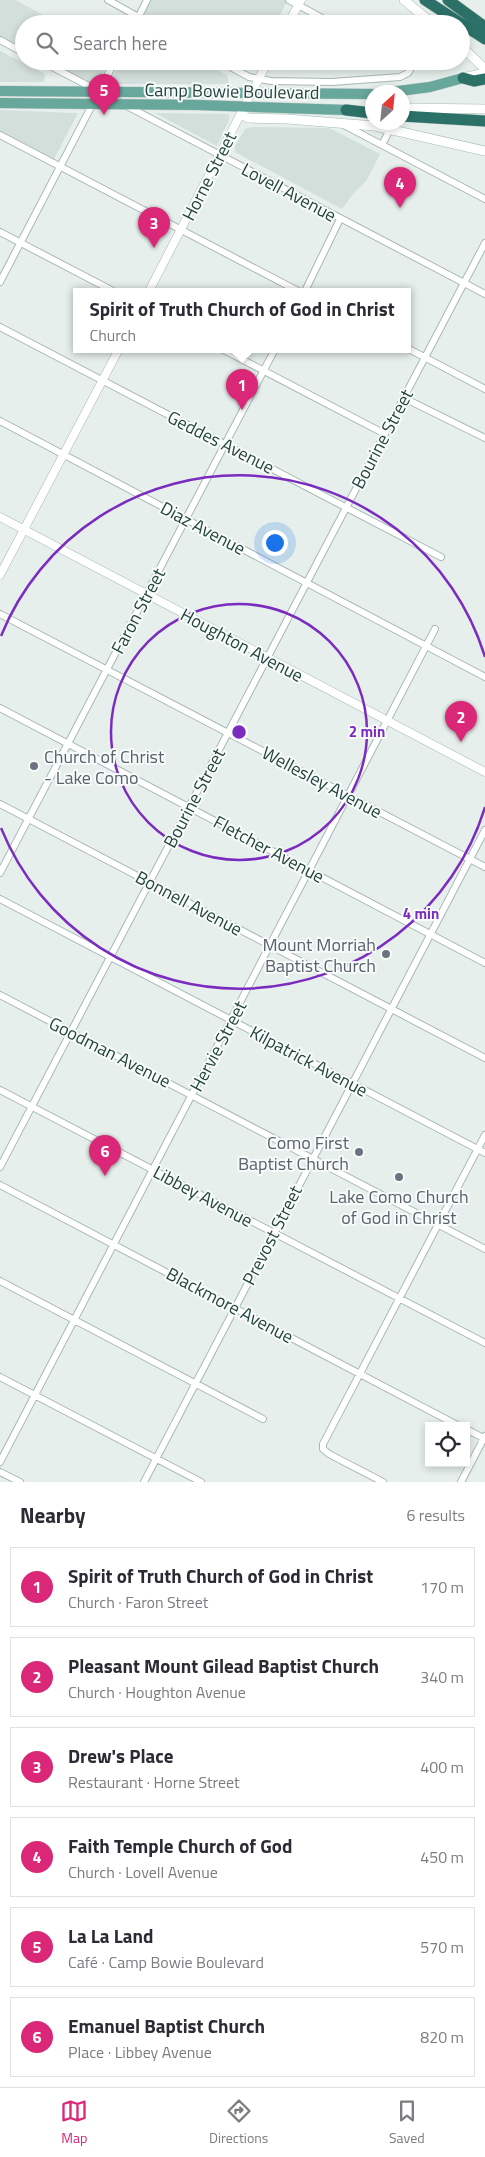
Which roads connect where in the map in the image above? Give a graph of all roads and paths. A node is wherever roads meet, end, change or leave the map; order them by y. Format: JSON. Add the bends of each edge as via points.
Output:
{"nodes":[{"id":1,"x":108,"y":0,"type":"edge"},
{"id":2,"x":147,"y":0,"type":"edge"},
{"id":3,"x":289,"y":0,"type":"edge"},
{"id":4,"x":404,"y":0,"type":"edge"},
{"id":5,"x":425,"y":0,"type":"edge"},
{"id":6,"x":448,"y":0,"type":"edge"},
{"id":7,"x":300,"y":2,"type":"edge"},
{"id":8,"x":135,"y":15,"type":"edge"},
{"id":9,"x":140,"y":15,"type":"edge"},
{"id":10,"x":293,"y":15,"type":"edge"},
{"id":11,"x":320,"y":15,"type":"edge"},
{"id":12,"x":423,"y":15,"type":"edge"},
{"id":13,"x":448,"y":15,"type":"edge"},
{"id":14,"x":469,"y":15,"type":"edge"},
{"id":15,"x":470,"y":16,"type":"edge"},
{"id":16,"x":485,"y":27,"type":"edge"},
{"id":17,"x":470,"y":29,"type":"edge"},
{"id":18,"x":485,"y":39,"type":"edge"},
{"id":19,"x":0,"y":40,"type":"edge"},
{"id":20,"x":15,"y":48,"type":"edge"},
{"id":21,"x":470,"y":55,"type":"edge"},
{"id":22,"x":57,"y":70,"type":"edge"},
{"id":23,"x":110,"y":70,"type":"edge"},
{"id":24,"x":238,"y":70,"type":"edge"},
{"id":25,"x":264,"y":70,"type":"edge"},
{"id":26,"x":410,"y":70,"type":"edge"},
{"id":27,"x":485,"y":71,"type":"edge"},
{"id":28,"x":463,"y":78,"type":"junction"},
{"id":29,"x":485,"y":78,"type":"edge"},
{"id":30,"x":259,"y":80,"type":"junction"},
{"id":31,"x":410,"y":90,"type":"edge"},
{"id":32,"x":0,"y":91,"type":"edge"},
{"id":33,"x":99,"y":92,"type":"junction"},
{"id":34,"x":252,"y":94,"type":"junction"},
{"id":35,"x":365,"y":94,"type":"edge"},
{"id":36,"x":0,"y":103,"type":"edge"},
{"id":37,"x":93,"y":104,"type":"junction"},
{"id":38,"x":122,"y":104,"type":"junction"},
{"id":39,"x":410,"y":108,"type":"edge"},
{"id":40,"x":365,"y":109,"type":"edge"},
{"id":41,"x":485,"y":109,"type":"edge"},
{"id":42,"x":243,"y":110,"type":"junction"},
{"id":43,"x":346,"y":110,"type":"junction"},
{"id":44,"x":365,"y":112,"type":"edge"},
{"id":45,"x":410,"y":116,"type":"edge"},
{"id":46,"x":485,"y":121,"type":"edge"},
{"id":47,"x":338,"y":122,"type":"junction"},
{"id":48,"x":365,"y":126,"type":"edge"},
{"id":49,"x":390,"y":130,"type":"edge"},
{"id":50,"x":394,"y":130,"type":"edge"},
{"id":51,"x":0,"y":136,"type":"edge"},
{"id":52,"x":382,"y":145,"type":"junction"},
{"id":53,"x":485,"y":151,"type":"edge"},
{"id":54,"x":220,"y":156,"type":"junction"},
{"id":55,"x":60,"y":167,"type":"junction"},
{"id":56,"x":485,"y":199,"type":"edge"},
{"id":57,"x":340,"y":219,"type":"junction"},
{"id":58,"x":181,"y":230,"type":"junction"},
{"id":59,"x":0,"y":232,"type":"edge"},
{"id":60,"x":20,"y":243,"type":"junction"},
{"id":61,"x":485,"y":243,"type":"edge"},
{"id":62,"x":0,"y":282,"type":"edge"},
{"id":63,"x":464,"y":284,"type":"junction"},
{"id":64,"x":107,"y":288,"type":"edge"},
{"id":65,"x":151,"y":288,"type":"edge"},
{"id":66,"x":292,"y":288,"type":"edge"},
{"id":67,"x":306,"y":288,"type":"edge"},
{"id":68,"x":485,"y":294,"type":"edge"},
{"id":69,"x":0,"y":326,"type":"edge"},
{"id":70,"x":411,"y":350,"type":"edge"},
{"id":71,"x":117,"y":353,"type":"edge"},
{"id":72,"x":230,"y":353,"type":"edge"},
{"id":73,"x":273,"y":353,"type":"edge"},
{"id":74,"x":425,"y":358,"type":"junction"},
{"id":75,"x":264,"y":371,"type":"junction"},
{"id":76,"x":102,"y":381,"type":"junction"},
{"id":77,"x":485,"y":389,"type":"edge"},
{"id":78,"x":404,"y":398,"type":"junction"},
{"id":79,"x":0,"y":422,"type":"edge"},
{"id":80,"x":385,"y":434,"type":"junction"},
{"id":81,"x":485,"y":438,"type":"edge"},
{"id":82,"x":226,"y":443,"type":"junction"},
{"id":83,"x":63,"y":455,"type":"junction"},
{"id":84,"x":346,"y":508,"type":"junction"},
{"id":85,"x":0,"y":517,"type":"edge"},
{"id":86,"x":186,"y":519,"type":"junction"},
{"id":87,"x":24,"y":530,"type":"junction"},
{"id":88,"x":441,"y":557,"type":"dead end"},
{"id":89,"x":0,"y":575,"type":"edge"},
{"id":90,"x":306,"y":583,"type":"junction"},
{"id":91,"x":146,"y":594,"type":"junction"},
{"id":92,"x":0,"y":614,"type":"edge"},
{"id":93,"x":435,"y":629,"type":"dead end"},
{"id":94,"x":426,"y":646,"type":"junction"},
{"id":95,"x":267,"y":658,"type":"junction"},
{"id":96,"x":107,"y":669,"type":"junction"},
{"id":97,"x":485,"y":677,"type":"edge"},
{"id":98,"x":0,"y":708,"type":"edge"},
{"id":99,"x":388,"y":721,"type":"junction"},
{"id":100,"x":228,"y":733,"type":"junction"},
{"id":101,"x":68,"y":744,"type":"junction"},
{"id":102,"x":485,"y":772,"type":"edge"},
{"id":103,"x":348,"y":796,"type":"junction"},
{"id":104,"x":0,"y":804,"type":"edge"},
{"id":105,"x":189,"y":807,"type":"junction"},
{"id":106,"x":29,"y":819,"type":"junction"},
{"id":107,"x":485,"y":830,"type":"edge"},
{"id":108,"x":470,"y":860,"type":"junction"},
{"id":109,"x":485,"y":868,"type":"edge"},
{"id":110,"x":309,"y":870,"type":"junction"},
{"id":111,"x":0,"y":873,"type":"edge"},
{"id":112,"x":150,"y":882,"type":"junction"},
{"id":113,"x":0,"y":899,"type":"edge"},
{"id":114,"x":431,"y":934,"type":"junction"},
{"id":115,"x":270,"y":945,"type":"junction"},
{"id":116,"x":110,"y":957,"type":"junction"},
{"id":117,"x":485,"y":963,"type":"edge"},
{"id":118,"x":0,"y":995,"type":"edge"},
{"id":119,"x":392,"y":1009,"type":"junction"},
{"id":120,"x":231,"y":1020,"type":"junction"},
{"id":121,"x":71,"y":1032,"type":"junction"},
{"id":122,"x":485,"y":1058,"type":"edge"},
{"id":123,"x":353,"y":1084,"type":"junction"},
{"id":124,"x":0,"y":1090,"type":"edge"},
{"id":125,"x":192,"y":1095,"type":"junction"},
{"id":126,"x":32,"y":1106,"type":"junction"},
{"id":127,"x":485,"y":1135,"type":"edge"},
{"id":128,"x":478,"y":1149,"type":"junction"},
{"id":129,"x":485,"y":1153,"type":"edge"},
{"id":130,"x":312,"y":1158,"type":"junction"},
{"id":131,"x":0,"y":1167,"type":"edge"},
{"id":132,"x":153,"y":1170,"type":"junction"},
{"id":133,"x":0,"y":1185,"type":"edge"},
{"id":134,"x":438,"y":1224,"type":"junction"},
{"id":135,"x":273,"y":1233,"type":"junction"},
{"id":136,"x":114,"y":1244,"type":"junction"},
{"id":137,"x":485,"y":1249,"type":"edge"},
{"id":138,"x":0,"y":1281,"type":"edge"},
{"id":139,"x":399,"y":1298,"type":"junction"},
{"id":140,"x":234,"y":1308,"type":"junction"},
{"id":141,"x":74,"y":1320,"type":"junction"},
{"id":142,"x":485,"y":1343,"type":"edge"},
{"id":143,"x":360,"y":1374,"type":"junction"},
{"id":144,"x":0,"y":1376,"type":"edge"},
{"id":145,"x":195,"y":1384,"type":"junction"},
{"id":146,"x":35,"y":1395,"type":"junction"},
{"id":147,"x":263,"y":1419,"type":"dead end"},
{"id":148,"x":451,"y":1422,"type":"edge"},
{"id":149,"x":470,"y":1431,"type":"edge"},
{"id":150,"x":484,"y":1438,"type":"edge"},
{"id":151,"x":156,"y":1458,"type":"junction"},
{"id":152,"x":0,"y":1462,"type":"edge"},
{"id":153,"x":0,"y":1472,"type":"edge"},
{"id":154,"x":20,"y":1482,"type":"edge"},
{"id":155,"x":144,"y":1482,"type":"edge"},
{"id":156,"x":201,"y":1482,"type":"edge"},
{"id":157,"x":383,"y":1482,"type":"edge"},
{"id":158,"x":461,"y":1482,"type":"edge"}],
"edges":[{"from":1,"to":8,"type":"street"},
{"from":2,"to":9,"type":"street"},
{"from":3,"to":7,"type":"street"},
{"from":4,"to":12,"type":"main road"},
{"from":5,"to":13,"type":"highway"},
{"from":6,"to":14,"type":"highway"},
{"from":7,"to":10,"type":"street"},
{"from":7,"to":11,"type":"street"},
{"from":15,"to":16,"type":"highway"},
{"from":17,"to":18,"type":"highway"},
{"from":19,"to":20,"type":"street"},
{"from":21,"to":27,"type":"main road"},
{"from":22,"to":33,"type":"street","name":"Lovell Avenue"},
{"from":23,"to":33,"type":"street"},
{"from":24,"to":30,"type":"street"},
{"from":25,"to":30,"type":"street","name":"Horne Street"},
{"from":26,"to":30,"type":"street","via":[[400,77],[373,80]]},
{"from":27,"to":28,"type":"main road"},
{"from":28,"to":29,"type":"highway","via":[[474,81]]},
{"from":28,"to":31,"type":"main road"},
{"from":30,"to":34,"type":"street","name":"Horne Street"},
{"from":32,"to":33,"type":"main road","name":"Camp Bowie Boulevard"},
{"from":33,"to":34,"type":"main road","name":"Camp Bowie Boulevard"},
{"from":33,"to":37,"type":"street"},
{"from":33,"to":38,"type":"street","name":"Lovell Avenue"},
{"from":34,"to":35,"type":"main road","name":"Camp Bowie Boulevard"},
{"from":34,"to":42,"type":"street","name":"Horne Street"},
{"from":36,"to":37,"type":"main road","name":"Camp Bowie Boulevard"},
{"from":37,"to":38,"type":"main road","name":"Camp Bowie Boulevard"},
{"from":37,"to":55,"type":"street"},
{"from":38,"to":42,"type":"main road","name":"Camp Bowie Boulevard"},
{"from":38,"to":54,"type":"street","name":"Lovell Avenue"},
{"from":39,"to":41,"type":"main road"},
{"from":40,"to":43,"type":"main road","name":"Camp Bowie Boulevard"},
{"from":42,"to":43,"type":"main road","name":"Camp Bowie Boulevard"},
{"from":42,"to":47,"type":"main road","via":[[248,118]]},
{"from":42,"to":54,"type":"street","name":"Horne Street"},
{"from":43,"to":44,"type":"highway"},
{"from":45,"to":46,"type":"highway"},
{"from":47,"to":48,"type":"main road"},
{"from":47,"to":52,"type":"street"},
{"from":49,"to":52,"type":"street"},
{"from":50,"to":53,"type":"main road"},
{"from":51,"to":55,"type":"street"},
{"from":52,"to":56,"type":"street"},
{"from":54,"to":57,"type":"street","name":"Lovell Avenue"},
{"from":54,"to":58,"type":"street","name":"Horne Street"},
{"from":55,"to":58,"type":"street"},
{"from":55,"to":60,"type":"street"},
{"from":57,"to":63,"type":"street","name":"Lovell Avenue"},
{"from":57,"to":67,"type":"street"},
{"from":58,"to":65,"type":"street","name":"Horne Street"},
{"from":58,"to":66,"type":"street"},
{"from":59,"to":60,"type":"street"},
{"from":60,"to":62,"type":"street"},
{"from":60,"to":64,"type":"street"},
{"from":61,"to":63,"type":"street","name":"Bourine Street"},
{"from":63,"to":68,"type":"street","name":"Lovell Avenue"},
{"from":63,"to":74,"type":"street","name":"Bourine Street"},
{"from":69,"to":76,"type":"street","name":"Geddes Avenue"},
{"from":70,"to":74,"type":"street"},
{"from":71,"to":76,"type":"street"},
{"from":72,"to":75,"type":"street"},
{"from":73,"to":75,"type":"street","name":"Faron Street"},
{"from":74,"to":77,"type":"street"},
{"from":74,"to":78,"type":"street","name":"Bourine Street"},
{"from":75,"to":80,"type":"street"},
{"from":75,"to":82,"type":"street","name":"Faron Street"},
{"from":76,"to":82,"type":"street","name":"Geddes Avenue"},
{"from":76,"to":83,"type":"street"},
{"from":78,"to":80,"type":"street","name":"Bourine Street"},
{"from":78,"to":81,"type":"street"},
{"from":79,"to":83,"type":"street","name":"Diaz Avenue"},
{"from":80,"to":84,"type":"street","name":"Bourine Street"},
{"from":82,"to":84,"type":"street","name":"Geddes Avenue"},
{"from":82,"to":86,"type":"street","name":"Faron Street"},
{"from":83,"to":86,"type":"street","name":"Diaz Avenue"},
{"from":83,"to":87,"type":"street"},
{"from":84,"to":88,"type":"street","name":"Geddes Avenue"},
{"from":84,"to":90,"type":"street","name":"Bourine Street"},
{"from":85,"to":87,"type":"street","name":"Houghton Avenue"},
{"from":86,"to":90,"type":"street","name":"Diaz Avenue"},
{"from":86,"to":91,"type":"street","name":"Faron Street"},
{"from":87,"to":89,"type":"street"},
{"from":87,"to":91,"type":"street","name":"Houghton Avenue"},
{"from":90,"to":94,"type":"street","name":"Diaz Avenue"},
{"from":90,"to":95,"type":"street","name":"Bourine Street"},
{"from":91,"to":95,"type":"street","name":"Houghton Avenue"},
{"from":91,"to":96,"type":"street","name":"Faron Street"},
{"from":92,"to":96,"type":"street","name":"Wellesley Avenue"},
{"from":93,"to":94,"type":"street","name":"Hervie Street"},
{"from":94,"to":97,"type":"street","name":"Diaz Avenue"},
{"from":94,"to":99,"type":"street","name":"Hervie Street"},
{"from":95,"to":99,"type":"street","name":"Houghton Avenue"},
{"from":95,"to":100,"type":"street","name":"Bourine Street"},
{"from":96,"to":100,"type":"street","name":"Wellesley Avenue"},
{"from":96,"to":101,"type":"street","name":"Faron Street"},
{"from":98,"to":101,"type":"street","name":"Fletcher Avenue"},
{"from":99,"to":102,"type":"street","name":"Houghton Avenue"},
{"from":99,"to":103,"type":"street","name":"Hervie Street"},
{"from":100,"to":103,"type":"street","name":"Wellesley Avenue"},
{"from":100,"to":105,"type":"street","name":"Bourine Street"},
{"from":101,"to":105,"type":"street","name":"Fletcher Avenue"},
{"from":101,"to":106,"type":"street","name":"Faron Street"},
{"from":103,"to":108,"type":"street","name":"Wellesley Avenue"},
{"from":103,"to":110,"type":"street","name":"Hervie Street"},
{"from":104,"to":106,"type":"street","name":"Bonnell Avenue"},
{"from":105,"to":110,"type":"street","name":"Fletcher Avenue"},
{"from":105,"to":112,"type":"street","name":"Bourine Street"},
{"from":106,"to":111,"type":"street","name":"Faron Street"},
{"from":106,"to":112,"type":"street","name":"Bonnell Avenue"},
{"from":107,"to":108,"type":"street","name":"Prevost Street"},
{"from":108,"to":109,"type":"street","name":"Wellesley Avenue"},
{"from":108,"to":114,"type":"street","name":"Prevost Street"},
{"from":110,"to":114,"type":"street","name":"Fletcher Avenue"},
{"from":110,"to":115,"type":"street","name":"Hervie Street"},
{"from":112,"to":115,"type":"street","name":"Bonnell Avenue"},
{"from":112,"to":116,"type":"street","name":"Bourine Street"},
{"from":113,"to":116,"type":"street","name":"Kilpatrick Avenue"},
{"from":114,"to":117,"type":"street","name":"Fletcher Avenue"},
{"from":114,"to":119,"type":"street","name":"Prevost Street"},
{"from":115,"to":119,"type":"street","name":"Bonnell Avenue"},
{"from":115,"to":120,"type":"street","name":"Hervie Street"},
{"from":116,"to":120,"type":"street","name":"Kilpatrick Avenue"},
{"from":116,"to":121,"type":"street","name":"Bourine Street"},
{"from":118,"to":121,"type":"street","name":"Goodman Avenue"},
{"from":119,"to":122,"type":"street","name":"Bonnell Avenue"},
{"from":119,"to":123,"type":"street","name":"Prevost Street"},
{"from":120,"to":123,"type":"street","name":"Kilpatrick Avenue"},
{"from":120,"to":125,"type":"street","name":"Hervie Street"},
{"from":121,"to":125,"type":"street","name":"Goodman Avenue"},
{"from":121,"to":126,"type":"street","name":"Bourine Street"},
{"from":123,"to":128,"type":"street","name":"Kilpatrick Avenue"},
{"from":123,"to":130,"type":"street","name":"Prevost Street"},
{"from":124,"to":126,"type":"street","name":"Libbey Avenue"},
{"from":125,"to":130,"type":"street","name":"Goodman Avenue"},
{"from":125,"to":132,"type":"street","name":"Hervie Street"},
{"from":126,"to":131,"type":"street","name":"Bourine Street"},
{"from":126,"to":132,"type":"street","name":"Libbey Avenue"},
{"from":127,"to":128,"type":"street"},
{"from":128,"to":129,"type":"street","name":"Kilpatrick Avenue"},
{"from":128,"to":134,"type":"street"},
{"from":130,"to":134,"type":"street","name":"Goodman Avenue"},
{"from":130,"to":135,"type":"street","name":"Prevost Street"},
{"from":132,"to":135,"type":"street","name":"Libbey Avenue"},
{"from":132,"to":136,"type":"street","name":"Hervie Street"},
{"from":133,"to":136,"type":"street","name":"Blackmore Avenue"},
{"from":134,"to":137,"type":"street","name":"Goodman Avenue"},
{"from":134,"to":139,"type":"street"},
{"from":135,"to":139,"type":"street","name":"Libbey Avenue"},
{"from":135,"to":140,"type":"street","name":"Prevost Street"},
{"from":136,"to":140,"type":"street","name":"Blackmore Avenue"},
{"from":136,"to":141,"type":"street","name":"Hervie Street"},
{"from":138,"to":141,"type":"street"},
{"from":139,"to":142,"type":"street","name":"Libbey Avenue"},
{"from":139,"to":143,"type":"street"},
{"from":140,"to":143,"type":"street","name":"Blackmore Avenue"},
{"from":140,"to":145,"type":"street","name":"Prevost Street"},
{"from":141,"to":145,"type":"street"},
{"from":141,"to":146,"type":"street","name":"Hervie Street"},
{"from":143,"to":148,"type":"street","name":"Blackmore Avenue"},
{"from":143,"to":157,"type":"street","via":[[327,1435],[323,1449]]},
{"from":144,"to":146,"type":"street"},
{"from":145,"to":147,"type":"street"},
{"from":145,"to":151,"type":"street","name":"Prevost Street"},
{"from":146,"to":151,"type":"street"},
{"from":146,"to":152,"type":"street","name":"Hervie Street"},
{"from":149,"to":150,"type":"street"},
{"from":150,"to":158,"type":"street"},
{"from":151,"to":155,"type":"street","name":"Prevost Street"},
{"from":151,"to":156,"type":"street"},
{"from":153,"to":154,"type":"street"}]}
